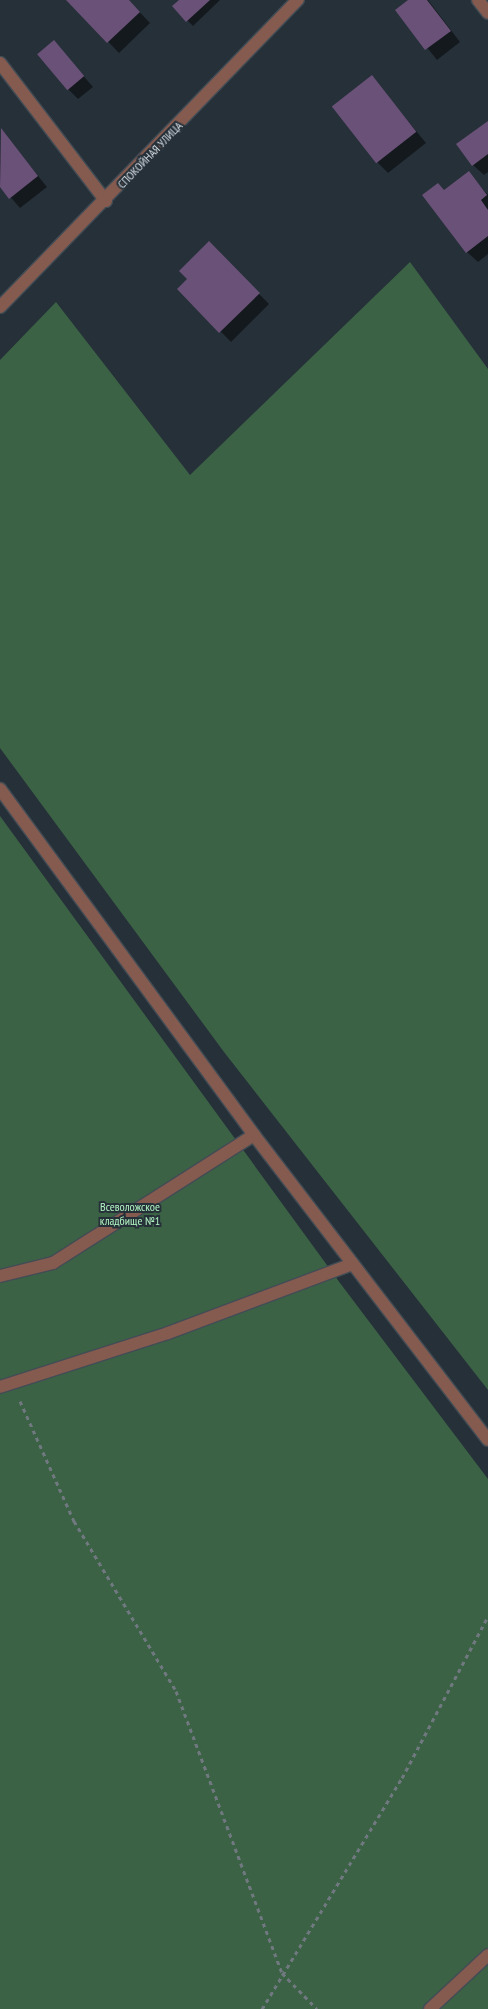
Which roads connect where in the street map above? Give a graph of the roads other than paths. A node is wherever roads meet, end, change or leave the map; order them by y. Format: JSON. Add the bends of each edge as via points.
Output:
{"nodes":[{"id":1,"x":298,"y":0,"type":"edge"},
{"id":2,"x":478,"y":0,"type":"edge"},
{"id":3,"x":488,"y":13,"type":"edge"},
{"id":4,"x":0,"y":63,"type":"edge"},
{"id":5,"x":106,"y":201,"type":"junction"},
{"id":6,"x":0,"y":308,"type":"edge"},
{"id":7,"x":0,"y":789,"type":"edge"},
{"id":8,"x":254,"y":1135,"type":"junction"},
{"id":9,"x":353,"y":1264,"type":"junction"},
{"id":10,"x":0,"y":1276,"type":"edge"},
{"id":11,"x":6,"y":1385,"type":"edge"},
{"id":12,"x":488,"y":1440,"type":"edge"},
{"id":13,"x":488,"y":1955,"type":"edge"},
{"id":14,"x":430,"y":2009,"type":"edge"}],
"edges":[{"from":1,"to":5,"type":"street","name":"СПОКОЙНАЯ УЛИЦА"},
{"from":2,"to":3,"type":"street"},
{"from":4,"to":5,"type":"street"},
{"from":5,"to":6,"type":"street","name":"СПОКОЙНАЯ УЛИЦА"},
{"from":7,"to":8,"type":"street"},
{"from":8,"to":9,"type":"street"},
{"from":8,"to":10,"type":"street","via":[[53,1263]]},
{"from":9,"to":11,"type":"street","via":[[168,1333]]},
{"from":9,"to":12,"type":"street"},
{"from":13,"to":14,"type":"street"}]}
